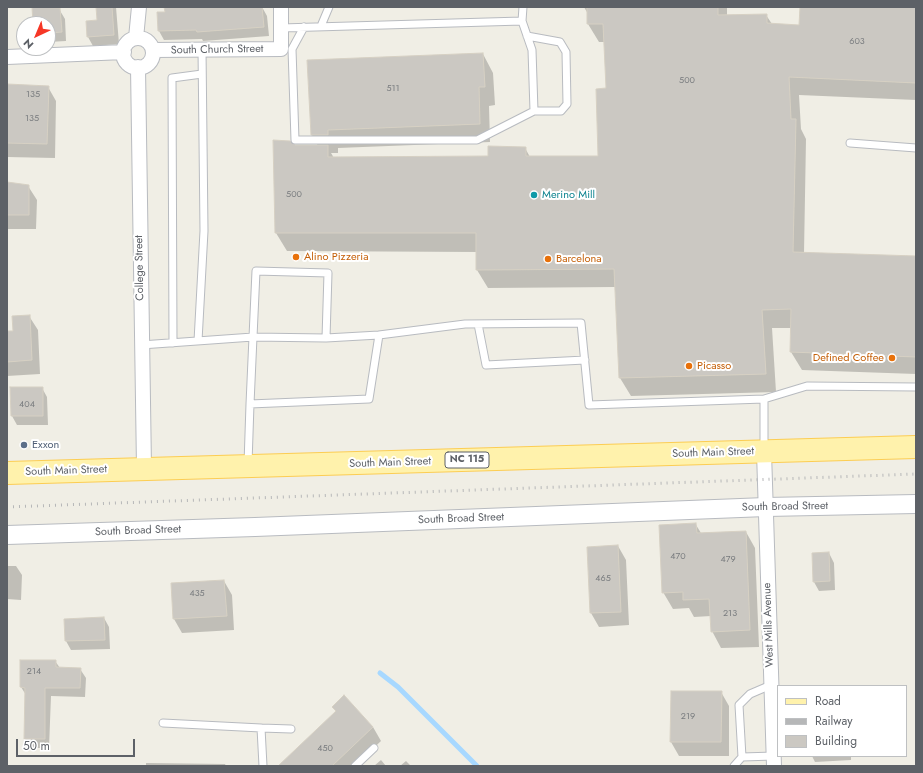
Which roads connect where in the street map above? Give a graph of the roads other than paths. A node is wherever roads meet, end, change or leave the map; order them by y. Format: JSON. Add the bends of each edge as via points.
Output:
{"nodes":[{"id":1,"x":139,"y":7,"type":"edge"},
{"id":2,"x":280,"y":7,"type":"edge"},
{"id":3,"x":329,"y":7,"type":"edge"},
{"id":4,"x":523,"y":7,"type":"edge"},
{"id":5,"x":522,"y":21,"type":"junction"},
{"id":6,"x":321,"y":26,"type":"junction"},
{"id":7,"x":304,"y":27,"type":"junction"},
{"id":8,"x":281,"y":28,"type":"junction"},
{"id":9,"x":528,"y":36,"type":"junction"},
{"id":10,"x":136,"y":38,"type":"junction"},
{"id":11,"x":202,"y":49,"type":"junction"},
{"id":12,"x":287,"y":49,"type":"junction"},
{"id":13,"x":153,"y":50,"type":"junction"},
{"id":14,"x":124,"y":52,"type":"junction"},
{"id":15,"x":7,"y":57,"type":"edge"},
{"id":16,"x":138,"y":67,"type":"junction"},
{"id":17,"x":202,"y":74,"type":"junction"},
{"id":18,"x":534,"y":111,"type":"junction"},
{"id":19,"x":850,"y":143,"type":"dead end"},
{"id":20,"x":916,"y":148,"type":"edge"},
{"id":21,"x":478,"y":324,"type":"junction"},
{"id":22,"x":379,"y":335,"type":"junction"},
{"id":23,"x":253,"y":337,"type":"junction"},
{"id":24,"x":326,"y":338,"type":"junction"},
{"id":25,"x":198,"y":341,"type":"junction"},
{"id":26,"x":173,"y":343,"type":"junction"},
{"id":27,"x":141,"y":346,"type":"junction"},
{"id":28,"x":585,"y":360,"type":"junction"},
{"id":29,"x":916,"y":387,"type":"edge"},
{"id":30,"x":764,"y":399,"type":"junction"},
{"id":31,"x":250,"y":404,"type":"junction"},
{"id":32,"x":916,"y":447,"type":"edge"},
{"id":33,"x":764,"y":452,"type":"junction"},
{"id":34,"x":248,"y":467,"type":"junction"},
{"id":35,"x":144,"y":468,"type":"junction"},
{"id":36,"x":7,"y":473,"type":"edge"},
{"id":37,"x":916,"y":504,"type":"edge"},
{"id":38,"x":766,"y":507,"type":"junction"},
{"id":39,"x":7,"y":535,"type":"edge"},
{"id":40,"x":771,"y":685,"type":"junction"},
{"id":41,"x":163,"y":723,"type":"dead end"},
{"id":42,"x":261,"y":728,"type":"junction"},
{"id":43,"x":291,"y":729,"type":"dead end"},
{"id":44,"x":374,"y":748,"type":"dead end"},
{"id":45,"x":742,"y":757,"type":"junction"},
{"id":46,"x":774,"y":761,"type":"edge"},
{"id":47,"x":263,"y":766,"type":"edge"},
{"id":48,"x":355,"y":766,"type":"edge"},
{"id":49,"x":734,"y":766,"type":"edge"}],
"edges":[{"from":1,"to":10,"type":"street"},
{"from":2,"to":8,"type":"street"},
{"from":3,"to":6,"type":"lane"},
{"from":4,"to":5,"type":"lane"},
{"from":5,"to":6,"type":"lane"},
{"from":5,"to":9,"type":"lane"},
{"from":6,"to":7,"type":"lane"},
{"from":7,"to":8,"type":"lane"},
{"from":7,"to":12,"type":"lane"},
{"from":8,"to":12,"type":"street"},
{"from":9,"to":18,"type":"lane","via":[[532,50]]},
{"from":9,"to":18,"type":"lane","via":[[560,42],[566,52],[567,104],[561,111]]},
{"from":10,"to":13,"type":"street","via":[[145,39]]},
{"from":10,"to":14,"type":"street","via":[[128,42]]},
{"from":11,"to":12,"type":"street","name":"South Church Street"},
{"from":11,"to":13,"type":"street","name":"South Church Street"},
{"from":11,"to":17,"type":"lane"},
{"from":12,"to":18,"type":"lane","via":[[295,140],[477,140]]},
{"from":13,"to":16,"type":"street","via":[[152,59],[148,64]]},
{"from":14,"to":15,"type":"street"},
{"from":14,"to":16,"type":"street","via":[[128,62]]},
{"from":16,"to":27,"type":"street","name":"College Street"},
{"from":17,"to":25,"type":"lane","via":[[204,231]]},
{"from":17,"to":26,"type":"lane","via":[[172,78]]},
{"from":19,"to":20,"type":"lane"},
{"from":21,"to":22,"type":"lane"},
{"from":21,"to":28,"type":"lane","via":[[581,323]]},
{"from":21,"to":28,"type":"lane","via":[[486,365]]},
{"from":22,"to":24,"type":"lane"},
{"from":22,"to":31,"type":"lane","via":[[369,399]]},
{"from":23,"to":24,"type":"lane"},
{"from":23,"to":24,"type":"lane","via":[[256,271],[328,273]]},
{"from":23,"to":25,"type":"lane"},
{"from":23,"to":31,"type":"lane"},
{"from":25,"to":26,"type":"lane"},
{"from":26,"to":27,"type":"lane"},
{"from":27,"to":35,"type":"street","name":"College Street"},
{"from":28,"to":30,"type":"lane","via":[[589,405]]},
{"from":29,"to":30,"type":"lane","via":[[808,386]]},
{"from":30,"to":33,"type":"lane"},
{"from":31,"to":34,"type":"lane"},
{"from":32,"to":33,"type":"main road","name":"South Main Street","number":"NC 115"},
{"from":33,"to":34,"type":"main road","name":"South Main Street","number":"NC 115"},
{"from":33,"to":38,"type":"street","name":"West Mills Avenue"},
{"from":34,"to":35,"type":"main road","name":"South Main Street","number":"NC 115"},
{"from":35,"to":36,"type":"main road","name":"South Main Street","number":"NC 115"},
{"from":37,"to":38,"type":"street","name":"South Broad Street"},
{"from":38,"to":39,"type":"street","name":"South Broad Street"},
{"from":38,"to":40,"type":"street","name":"West Mills Avenue"},
{"from":40,"to":45,"type":"lane","via":[[750,694],[739,705]]},
{"from":40,"to":46,"type":"street","name":"West Mills Avenue"},
{"from":41,"to":42,"type":"lane"},
{"from":42,"to":43,"type":"lane"},
{"from":42,"to":47,"type":"lane"},
{"from":44,"to":48,"type":"lane"},
{"from":45,"to":46,"type":"lane"},
{"from":45,"to":49,"type":"lane"}]}
